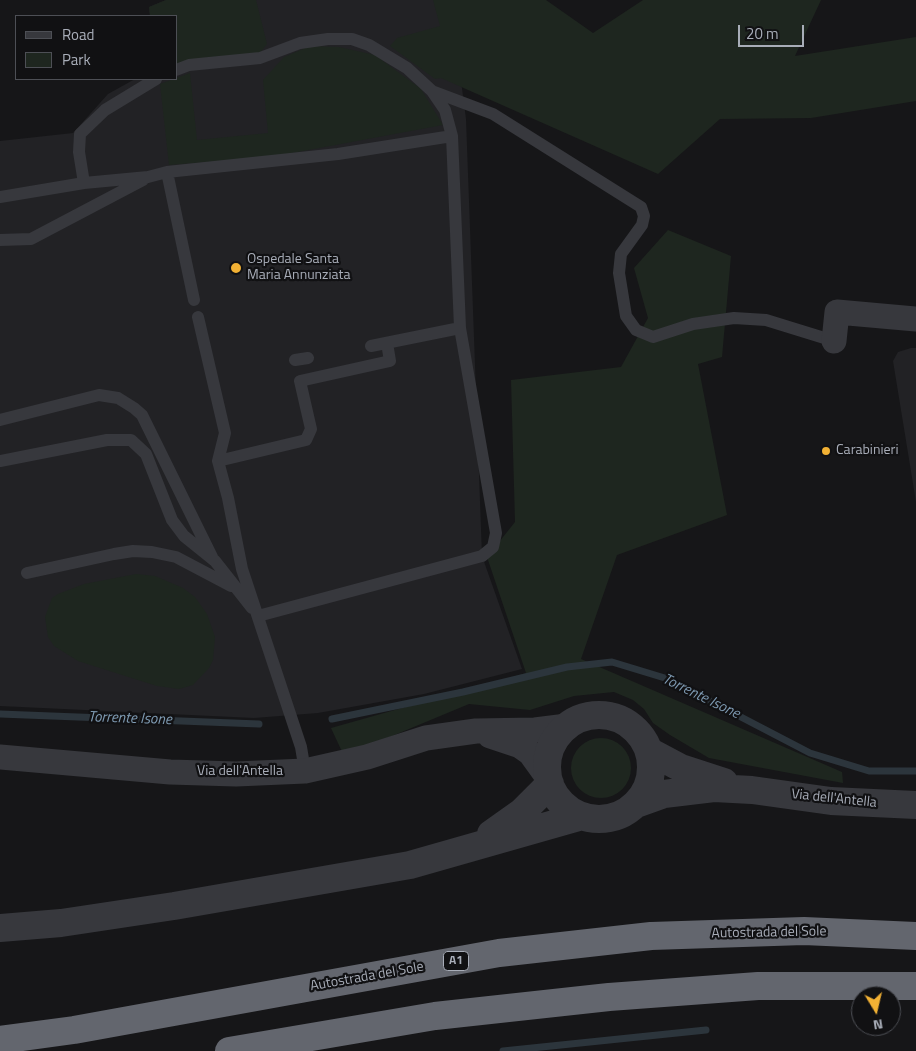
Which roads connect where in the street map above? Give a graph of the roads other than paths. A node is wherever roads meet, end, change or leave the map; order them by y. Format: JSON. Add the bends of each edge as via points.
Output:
{"nodes":[{"id":1,"x":178,"y":69,"type":"edge"},
{"id":2,"x":154,"y":80,"type":"edge"},
{"id":3,"x":432,"y":91,"type":"junction"},
{"id":4,"x":452,"y":136,"type":"junction"},
{"id":5,"x":167,"y":172,"type":"junction"},
{"id":6,"x":148,"y":178,"type":"junction"},
{"id":7,"x":84,"y":184,"type":"junction"},
{"id":8,"x":0,"y":197,"type":"edge"},
{"id":9,"x":0,"y":240,"type":"edge"},
{"id":10,"x":194,"y":300,"type":"dead end"},
{"id":11,"x":198,"y":317,"type":"dead end"},
{"id":12,"x":916,"y":319,"type":"edge"},
{"id":13,"x":460,"y":328,"type":"junction"},
{"id":14,"x":834,"y":341,"type":"joint"},
{"id":15,"x":387,"y":343,"type":"junction"},
{"id":16,"x":371,"y":346,"type":"dead end"},
{"id":17,"x":308,"y":358,"type":"dead end"},
{"id":18,"x":295,"y":360,"type":"dead end"},
{"id":19,"x":0,"y":420,"type":"edge"},
{"id":20,"x":0,"y":461,"type":"edge"},
{"id":21,"x":218,"y":461,"type":"junction"},
{"id":22,"x":215,"y":561,"type":"junction"},
{"id":23,"x":28,"y":573,"type":"dead end"},
{"id":24,"x":238,"y":590,"type":"junction"},
{"id":25,"x":258,"y":616,"type":"junction"},
{"id":26,"x":567,"y":726,"type":"junction"},
{"id":27,"x":476,"y":731,"type":"junction"},
{"id":28,"x":649,"y":751,"type":"junction"},
{"id":29,"x":0,"y":756,"type":"edge"},
{"id":30,"x":305,"y":771,"type":"junction"},
{"id":31,"x":549,"y":781,"type":"junction"},
{"id":32,"x":752,"y":790,"type":"junction"},
{"id":33,"x":636,"y":804,"type":"junction"},
{"id":34,"x":916,"y":805,"type":"edge"},
{"id":35,"x":582,"y":816,"type":"junction"},
{"id":36,"x":462,"y":851,"type":"junction"},
{"id":37,"x":0,"y":928,"type":"edge"},
{"id":38,"x":916,"y":936,"type":"edge"},
{"id":39,"x":916,"y":986,"type":"edge"},
{"id":40,"x":0,"y":1040,"type":"edge"},
{"id":41,"x":229,"y":1051,"type":"edge"}],
"edges":[{"from":1,"to":3,"type":"lane","via":[[189,65],[260,58],[300,43],[328,38],[352,39],[408,68]]},
{"from":2,"to":7,"type":"lane","via":[[105,110],[80,134]]},
{"from":3,"to":4,"type":"lane","via":[[445,110]]},
{"from":3,"to":14,"type":"lane","via":[[493,114],[641,207],[642,225],[621,254],[619,273],[626,316],[636,330],[653,338],[693,324],[734,318],[766,320]]},
{"from":4,"to":5,"type":"lane","via":[[338,154]]},
{"from":4,"to":13,"type":"lane"},
{"from":5,"to":6,"type":"lane"},
{"from":5,"to":10,"type":"lane"},
{"from":6,"to":7,"type":"lane"},
{"from":6,"to":9,"type":"lane","via":[[31,239]]},
{"from":7,"to":8,"type":"lane"},
{"from":11,"to":21,"type":"lane","via":[[225,433]]},
{"from":12,"to":14,"type":"street","via":[[837,312]]},
{"from":13,"to":15,"type":"lane"},
{"from":13,"to":25,"type":"lane","via":[[496,532],[493,547],[482,556]]},
{"from":15,"to":16,"type":"lane"},
{"from":15,"to":21,"type":"lane","via":[[390,361],[300,381],[311,429],[306,440]]},
{"from":17,"to":18,"type":"lane"},
{"from":19,"to":22,"type":"lane","via":[[99,395],[118,398],[134,408],[142,415]]},
{"from":20,"to":22,"type":"lane","via":[[108,440],[131,440],[146,454],[172,520],[184,536]]},
{"from":21,"to":25,"type":"lane","via":[[242,569]]},
{"from":22,"to":24,"type":"lane"},
{"from":23,"to":24,"type":"lane","via":[[114,554],[152,552],[183,560]]},
{"from":24,"to":25,"type":"lane"},
{"from":25,"to":30,"type":"lane","via":[[301,747]]},
{"from":26,"to":27,"type":"street","name":"Via dell'Antella"},
{"from":26,"to":28,"type":"street","name":"Via dell'Antella","via":[[590,715],[615,717],[636,730]]},
{"from":26,"to":31,"type":"street","name":"Via dell'Antella","via":[[550,749]]},
{"from":27,"to":30,"type":"street","name":"Via dell'Antella","via":[[426,738],[359,759]]},
{"from":27,"to":31,"type":"street","name":"Via dell'Antella","via":[[520,746],[530,753]]},
{"from":28,"to":32,"type":"street","name":"Via dell'Antella","via":[[703,776]]},
{"from":28,"to":33,"type":"street","name":"Via dell'Antella","via":[[650,779]]},
{"from":29,"to":30,"type":"street","name":"Via dell'Antella","via":[[170,772]]},
{"from":31,"to":35,"type":"street","name":"Via dell'Antella","via":[[566,807]]},
{"from":31,"to":36,"type":"street","via":[[522,812],[502,828]]},
{"from":32,"to":33,"type":"street","name":"Via dell'Antella","via":[[686,790]]},
{"from":32,"to":34,"type":"street","name":"Via dell'Antella","via":[[830,801]]},
{"from":33,"to":35,"type":"street","name":"Via dell'Antella","via":[[610,818]]},
{"from":35,"to":36,"type":"street"},
{"from":36,"to":37,"type":"street","via":[[410,865],[306,885],[61,923]]},
{"from":38,"to":40,"type":"highway","name":"Autostrada del Sole","number":"A1","via":[[804,932],[651,936],[499,954],[74,1030]]},
{"from":39,"to":41,"type":"highway","via":[[758,986],[608,997],[435,1016]]}]}
